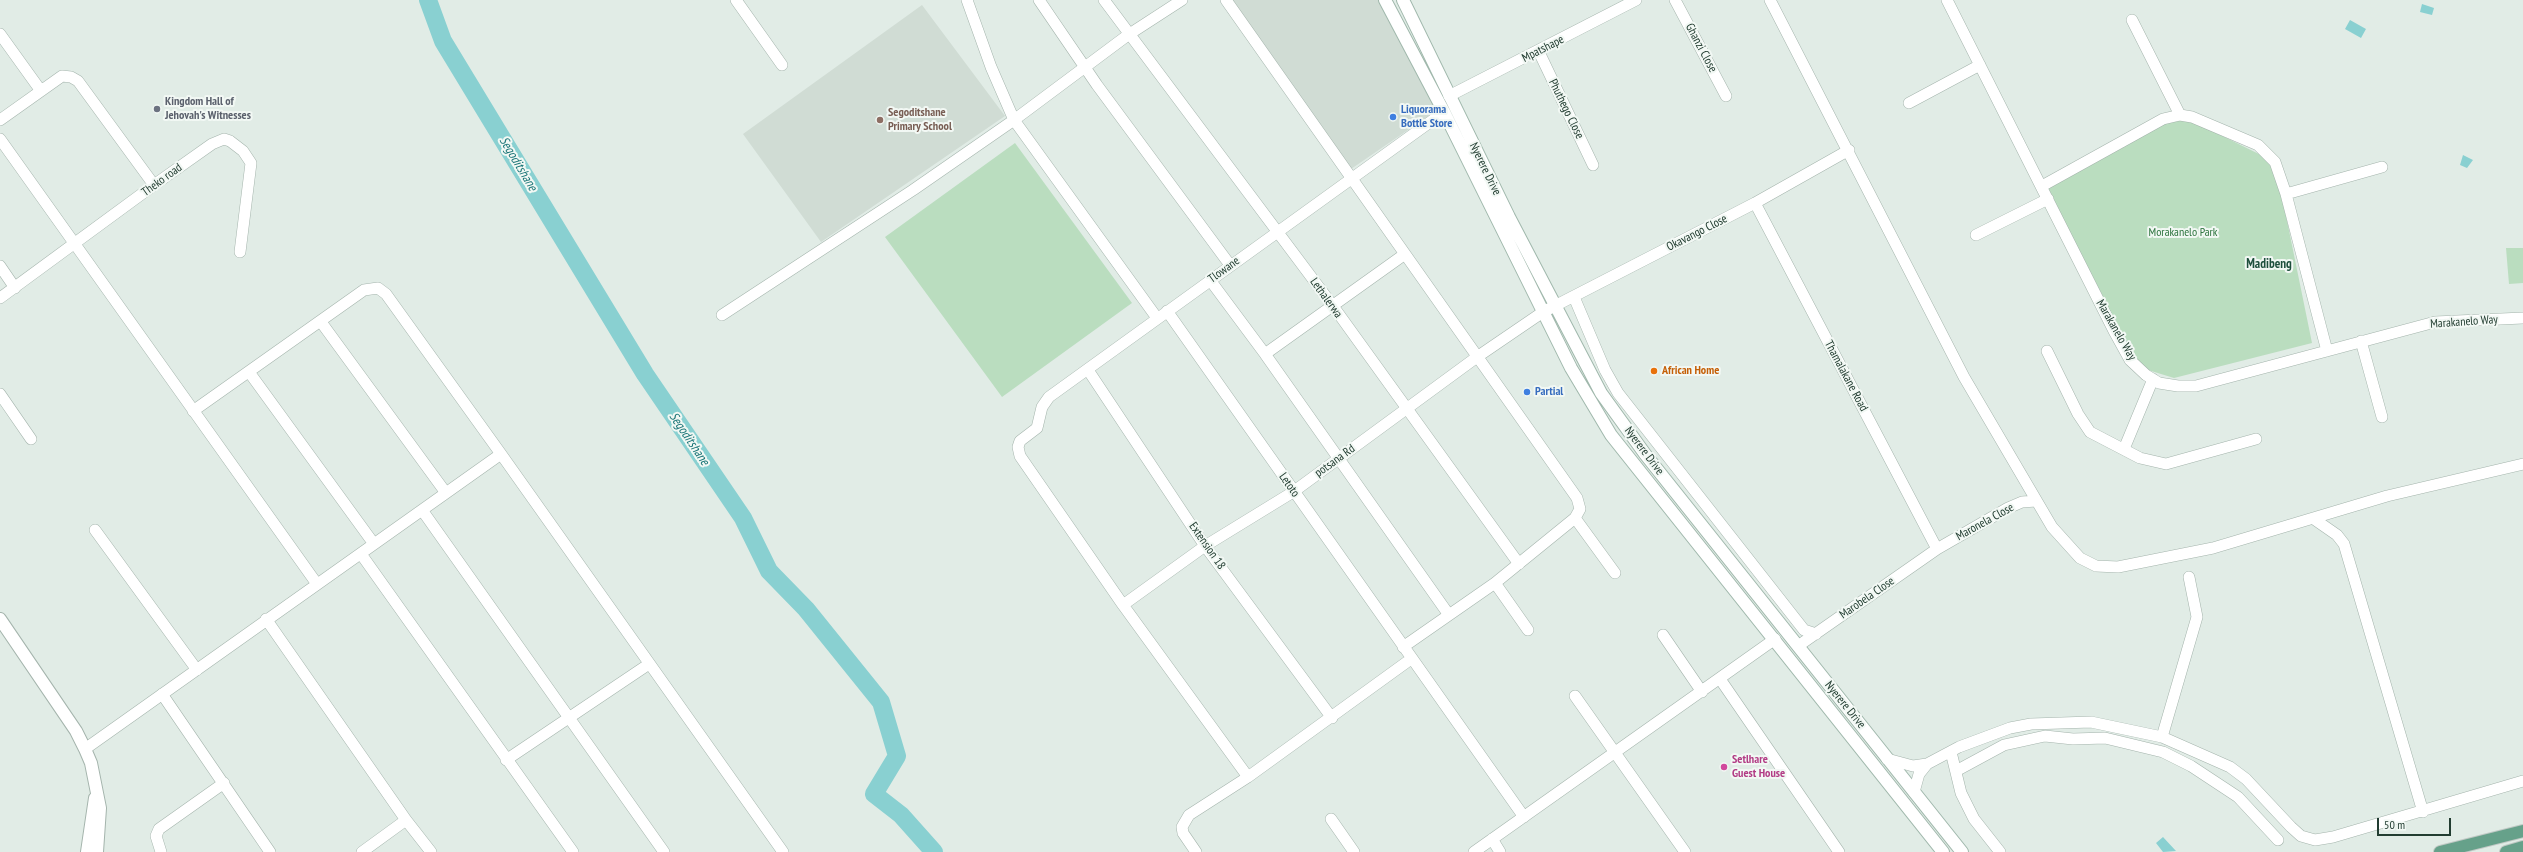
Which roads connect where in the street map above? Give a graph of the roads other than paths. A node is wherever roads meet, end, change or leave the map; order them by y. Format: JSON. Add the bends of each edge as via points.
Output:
{"nodes":[{"id":1,"x":736,"y":0,"type":"edge"},
{"id":2,"x":967,"y":0,"type":"edge"},
{"id":3,"x":1039,"y":0,"type":"edge"},
{"id":4,"x":1104,"y":0,"type":"edge"},
{"id":5,"x":1182,"y":0,"type":"edge"},
{"id":6,"x":1226,"y":0,"type":"edge"},
{"id":7,"x":1385,"y":0,"type":"edge"},
{"id":8,"x":1403,"y":0,"type":"edge"},
{"id":9,"x":1636,"y":0,"type":"edge"},
{"id":10,"x":1675,"y":0,"type":"edge"},
{"id":11,"x":1770,"y":0,"type":"edge"},
{"id":12,"x":1947,"y":0,"type":"edge"},
{"id":13,"x":2132,"y":20,"type":"dead end"},
{"id":14,"x":0,"y":34,"type":"edge"},
{"id":15,"x":1128,"y":35,"type":"junction"},
{"id":16,"x":1539,"y":52,"type":"junction"},
{"id":17,"x":1980,"y":64,"type":"junction"},
{"id":18,"x":782,"y":65,"type":"dead end"},
{"id":19,"x":1085,"y":67,"type":"junction"},
{"id":20,"x":41,"y":91,"type":"junction"},
{"id":21,"x":1449,"y":96,"type":"junction"},
{"id":22,"x":1726,"y":96,"type":"dead end"},
{"id":23,"x":1909,"y":103,"type":"dead end"},
{"id":24,"x":1444,"y":112,"type":"junction"},
{"id":25,"x":2180,"y":115,"type":"junction"},
{"id":26,"x":0,"y":120,"type":"edge"},
{"id":27,"x":1014,"y":120,"type":"junction"},
{"id":28,"x":0,"y":139,"type":"edge"},
{"id":29,"x":1849,"y":150,"type":"junction"},
{"id":30,"x":1593,"y":165,"type":"dead end"},
{"id":31,"x":2382,"y":167,"type":"dead end"},
{"id":32,"x":1353,"y":177,"type":"junction"},
{"id":33,"x":154,"y":185,"type":"junction"},
{"id":34,"x":2042,"y":186,"type":"junction"},
{"id":35,"x":2286,"y":194,"type":"junction"},
{"id":36,"x":2048,"y":199,"type":"junction"},
{"id":37,"x":1755,"y":203,"type":"junction"},
{"id":38,"x":1278,"y":231,"type":"junction"},
{"id":39,"x":1976,"y":235,"type":"dead end"},
{"id":40,"x":75,"y":244,"type":"junction"},
{"id":41,"x":240,"y":252,"type":"dead end"},
{"id":42,"x":1405,"y":254,"type":"junction"},
{"id":43,"x":1230,"y":265,"type":"junction"},
{"id":44,"x":0,"y":266,"type":"edge"},
{"id":45,"x":1210,"y":280,"type":"junction"},
{"id":46,"x":15,"y":288,"type":"junction"},
{"id":47,"x":1574,"y":297,"type":"junction"},
{"id":48,"x":0,"y":298,"type":"edge"},
{"id":49,"x":1333,"y":306,"type":"junction"},
{"id":50,"x":1556,"y":306,"type":"junction"},
{"id":51,"x":1167,"y":311,"type":"junction"},
{"id":52,"x":1543,"y":312,"type":"junction"},
{"id":53,"x":722,"y":315,"type":"dead end"},
{"id":54,"x":1157,"y":318,"type":"junction"},
{"id":55,"x":2523,"y":318,"type":"edge"},
{"id":56,"x":321,"y":322,"type":"junction"},
{"id":57,"x":2361,"y":341,"type":"junction"},
{"id":58,"x":2047,"y":351,"type":"dead end"},
{"id":59,"x":2327,"y":351,"type":"junction"},
{"id":60,"x":1265,"y":354,"type":"junction"},
{"id":61,"x":1477,"y":357,"type":"junction"},
{"id":62,"x":1088,"y":370,"type":"junction"},
{"id":63,"x":249,"y":372,"type":"junction"},
{"id":64,"x":2153,"y":379,"type":"junction"},
{"id":65,"x":0,"y":394,"type":"edge"},
{"id":66,"x":1408,"y":409,"type":"junction"},
{"id":67,"x":193,"y":411,"type":"junction"},
{"id":68,"x":2382,"y":417,"type":"dead end"},
{"id":69,"x":31,"y":439,"type":"dead end"},
{"id":70,"x":2256,"y":439,"type":"dead end"},
{"id":71,"x":2124,"y":449,"type":"junction"},
{"id":72,"x":501,"y":454,"type":"junction"},
{"id":73,"x":1338,"y":459,"type":"junction"},
{"id":74,"x":2523,"y":464,"type":"edge"},
{"id":75,"x":1293,"y":492,"type":"junction"},
{"id":76,"x":446,"y":493,"type":"junction"},
{"id":77,"x":2036,"y":501,"type":"junction"},
{"id":78,"x":422,"y":510,"type":"junction"},
{"id":79,"x":1575,"y":518,"type":"junction"},
{"id":80,"x":2314,"y":519,"type":"junction"},
{"id":81,"x":95,"y":530,"type":"dead end"},
{"id":82,"x":374,"y":544,"type":"junction"},
{"id":83,"x":1205,"y":546,"type":"junction"},
{"id":84,"x":1937,"y":549,"type":"junction"},
{"id":85,"x":361,"y":554,"type":"junction"},
{"id":86,"x":1519,"y":564,"type":"junction"},
{"id":87,"x":1615,"y":573,"type":"dead end"},
{"id":88,"x":2188,"y":577,"type":"dead end"},
{"id":89,"x":1495,"y":583,"type":"junction"},
{"id":90,"x":317,"y":584,"type":"junction"},
{"id":91,"x":1123,"y":605,"type":"junction"},
{"id":92,"x":1449,"y":615,"type":"junction"},
{"id":93,"x":0,"y":619,"type":"edge"},
{"id":94,"x":266,"y":619,"type":"junction"},
{"id":95,"x":1528,"y":630,"type":"dead end"},
{"id":96,"x":1816,"y":634,"type":"junction"},
{"id":97,"x":1663,"y":635,"type":"dead end"},
{"id":98,"x":1775,"y":639,"type":"junction"},
{"id":99,"x":1798,"y":646,"type":"junction"},
{"id":100,"x":1403,"y":647,"type":"junction"},
{"id":101,"x":1411,"y":659,"type":"junction"},
{"id":102,"x":649,"y":664,"type":"junction"},
{"id":103,"x":197,"y":670,"type":"junction"},
{"id":104,"x":1720,"y":679,"type":"junction"},
{"id":105,"x":1702,"y":692,"type":"junction"},
{"id":106,"x":162,"y":694,"type":"junction"},
{"id":107,"x":1575,"y":696,"type":"dead end"},
{"id":108,"x":568,"y":717,"type":"junction"},
{"id":109,"x":1332,"y":718,"type":"junction"},
{"id":110,"x":2162,"y":737,"type":"junction"},
{"id":111,"x":85,"y":749,"type":"junction"},
{"id":112,"x":1951,"y":752,"type":"junction"},
{"id":113,"x":1615,"y":753,"type":"junction"},
{"id":114,"x":1887,"y":759,"type":"junction"},
{"id":115,"x":506,"y":760,"type":"junction"},
{"id":116,"x":1927,"y":764,"type":"junction"},
{"id":117,"x":1956,"y":771,"type":"junction"},
{"id":118,"x":1248,"y":777,"type":"junction"},
{"id":119,"x":2523,"y":782,"type":"edge"},
{"id":120,"x":224,"y":783,"type":"junction"},
{"id":121,"x":1914,"y":792,"type":"junction"},
{"id":122,"x":97,"y":794,"type":"junction"},
{"id":123,"x":2423,"y":812,"type":"junction"},
{"id":124,"x":1524,"y":817,"type":"junction"},
{"id":125,"x":1331,"y":819,"type":"dead end"},
{"id":126,"x":406,"y":820,"type":"junction"},
{"id":127,"x":2523,"y":831,"type":"edge"},
{"id":128,"x":1492,"y":840,"type":"junction"},
{"id":129,"x":2278,"y":840,"type":"dead end"},
{"id":130,"x":2523,"y":847,"type":"edge"},
{"id":131,"x":87,"y":852,"type":"edge"},
{"id":132,"x":97,"y":852,"type":"edge"},
{"id":133,"x":161,"y":852,"type":"edge"},
{"id":134,"x":270,"y":852,"type":"edge"},
{"id":135,"x":362,"y":852,"type":"edge"},
{"id":136,"x":431,"y":852,"type":"edge"},
{"id":137,"x":573,"y":852,"type":"edge"},
{"id":138,"x":664,"y":852,"type":"edge"},
{"id":139,"x":783,"y":852,"type":"edge"},
{"id":140,"x":1196,"y":852,"type":"edge"},
{"id":141,"x":1354,"y":852,"type":"edge"},
{"id":142,"x":1474,"y":852,"type":"edge"},
{"id":143,"x":1500,"y":852,"type":"edge"},
{"id":144,"x":1685,"y":852,"type":"edge"},
{"id":145,"x":1838,"y":852,"type":"edge"},
{"id":146,"x":1943,"y":852,"type":"edge"},
{"id":147,"x":1962,"y":852,"type":"edge"},
{"id":148,"x":2000,"y":852,"type":"edge"},
{"id":149,"x":2440,"y":852,"type":"edge"},
{"id":150,"x":2506,"y":852,"type":"edge"}],
"edges":[{"from":1,"to":18,"type":"street"},
{"from":2,"to":27,"type":"street","via":[[991,67]]},
{"from":3,"to":19,"type":"street"},
{"from":4,"to":15,"type":"street","name":"Lethalerwa"},
{"from":5,"to":15,"type":"street"},
{"from":6,"to":32,"type":"street"},
{"from":7,"to":24,"type":"main road","name":"Nyerere Drive"},
{"from":8,"to":21,"type":"main road","name":"Nyerere Drive"},
{"from":9,"to":16,"type":"street","name":"Mpatshape"},
{"from":10,"to":22,"type":"street","name":"Ghanzi Close"},
{"from":11,"to":29,"type":"street"},
{"from":12,"to":17,"type":"street","name":"Marakanelo Way"},
{"from":13,"to":25,"type":"street"},
{"from":14,"to":20,"type":"street"},
{"from":15,"to":19,"type":"street"},
{"from":15,"to":38,"type":"street","name":"Lethalerwa"},
{"from":16,"to":21,"type":"street","name":"Mpatshape"},
{"from":16,"to":30,"type":"street","name":"Phuthego Close"},
{"from":17,"to":23,"type":"street"},
{"from":17,"to":34,"type":"street","name":"Marakanelo Way"},
{"from":19,"to":27,"type":"street"},
{"from":19,"to":43,"type":"street"},
{"from":20,"to":26,"type":"street"},
{"from":20,"to":33,"type":"street","via":[[66,75],[78,81]]},
{"from":21,"to":50,"type":"main road","name":"Nyerere Drive"},
{"from":24,"to":32,"type":"street","name":"Tlowane"},
{"from":24,"to":52,"type":"main road","name":"Nyerere Drive"},
{"from":25,"to":34,"type":"street","via":[[2163,119]]},
{"from":25,"to":35,"type":"street","via":[[2192,117],[2258,145],[2275,162]]},
{"from":27,"to":53,"type":"street","via":[[913,190]]},
{"from":27,"to":54,"type":"street"},
{"from":28,"to":40,"type":"street"},
{"from":29,"to":37,"type":"street","name":"Okavango Close"},
{"from":29,"to":77,"type":"street","via":[[1957,364]]},
{"from":31,"to":35,"type":"street"},
{"from":32,"to":38,"type":"street","name":"Tlowane"},
{"from":32,"to":42,"type":"street"},
{"from":33,"to":40,"type":"street","name":"Theko road"},
{"from":33,"to":41,"type":"street","name":"Theko road","via":[[212,144],[224,140],[236,144],[243,150],[250,163]]},
{"from":34,"to":36,"type":"street","name":"Marakanelo Way"},
{"from":35,"to":59,"type":"street"},
{"from":36,"to":39,"type":"street"},
{"from":36,"to":64,"type":"street","name":"Marakanelo Way","via":[[2130,360]]},
{"from":37,"to":47,"type":"street","name":"Okavango Close"},
{"from":37,"to":84,"type":"street","name":"Thamalakane Road"},
{"from":38,"to":43,"type":"street","name":"Tlowane"},
{"from":38,"to":49,"type":"street","name":"Lethalerwa"},
{"from":40,"to":46,"type":"street","name":"Theko road"},
{"from":40,"to":67,"type":"street"},
{"from":42,"to":49,"type":"street"},
{"from":42,"to":61,"type":"street"},
{"from":43,"to":45,"type":"street","name":"Tlowane"},
{"from":44,"to":46,"type":"street"},
{"from":45,"to":51,"type":"street","name":"Tlowane"},
{"from":45,"to":60,"type":"street"},
{"from":46,"to":48,"type":"street","name":"Theko road"},
{"from":47,"to":50,"type":"street","name":"Okavango Close"},
{"from":47,"to":96,"type":"street","via":[[1605,370],[1618,393],[1804,630]]},
{"from":49,"to":60,"type":"street"},
{"from":49,"to":66,"type":"street","name":"Lethalerwa"},
{"from":50,"to":52,"type":"street","name":"Okavango Close"},
{"from":50,"to":99,"type":"main road","name":"Nyerere Drive","via":[[1601,393]]},
{"from":51,"to":54,"type":"street","name":"Tlowane"},
{"from":51,"to":75,"type":"street","name":"Letoto"},
{"from":52,"to":61,"type":"street","name":"potsana Rd"},
{"from":52,"to":98,"type":"main road","name":"Nyerere Drive","via":[[1571,368],[1611,435]]},
{"from":54,"to":62,"type":"street","name":"Tlowane"},
{"from":55,"to":57,"type":"street","name":"Marakanelo Way","via":[[2435,322]]},
{"from":56,"to":63,"type":"street"},
{"from":56,"to":72,"type":"street","via":[[364,290],[378,288],[386,294]]},
{"from":56,"to":76,"type":"street"},
{"from":57,"to":59,"type":"street","name":"Marakanelo Way"},
{"from":57,"to":68,"type":"street"},
{"from":58,"to":71,"type":"street","via":[[2078,414],[2090,432]]},
{"from":59,"to":64,"type":"street","name":"Marakanelo Way","via":[[2196,386],[2159,383]]},
{"from":60,"to":73,"type":"street"},
{"from":61,"to":66,"type":"street","name":"potsana Rd"},
{"from":61,"to":79,"type":"street","via":[[1577,498],[1580,509]]},
{"from":62,"to":83,"type":"street","name":"Extension 18"},
{"from":62,"to":91,"type":"street","name":"Tlowane","via":[[1044,401],[1037,428],[1020,441],[1018,447],[1020,456]]},
{"from":63,"to":67,"type":"street"},
{"from":63,"to":82,"type":"street"},
{"from":64,"to":71,"type":"street"},
{"from":65,"to":69,"type":"street"},
{"from":66,"to":73,"type":"street","name":"potsana Rd"},
{"from":66,"to":86,"type":"street","name":"Lethalerwa"},
{"from":67,"to":90,"type":"street"},
{"from":70,"to":71,"type":"street","via":[[2166,464],[2154,463]]},
{"from":72,"to":76,"type":"street"},
{"from":72,"to":102,"type":"street"},
{"from":73,"to":75,"type":"street","name":"potsana Rd"},
{"from":73,"to":92,"type":"street"},
{"from":74,"to":80,"type":"street","via":[[2387,496]]},
{"from":75,"to":83,"type":"street","name":"potsana Rd"},
{"from":75,"to":100,"type":"street","name":"Letoto"},
{"from":76,"to":78,"type":"street"},
{"from":77,"to":80,"type":"street","via":[[2052,527],[2076,553],[2096,566],[2118,567],[2212,548]]},
{"from":77,"to":84,"type":"street","name":"Maronela Close","via":[[2022,502],[2008,508]]},
{"from":78,"to":82,"type":"street"},
{"from":78,"to":108,"type":"street"},
{"from":79,"to":86,"type":"street"},
{"from":79,"to":87,"type":"street"},
{"from":80,"to":123,"type":"street","via":[[2337,535],[2344,544]]},
{"from":81,"to":103,"type":"street"},
{"from":82,"to":85,"type":"street"},
{"from":83,"to":91,"type":"street","name":"potsana Rd"},
{"from":83,"to":109,"type":"street","name":"Extension 18"},
{"from":84,"to":96,"type":"street","name":"Marobela Close"},
{"from":85,"to":90,"type":"street"},
{"from":85,"to":115,"type":"street"},
{"from":86,"to":89,"type":"street"},
{"from":88,"to":110,"type":"street","via":[[2197,617]]},
{"from":89,"to":92,"type":"street"},
{"from":89,"to":95,"type":"street"},
{"from":90,"to":94,"type":"street"},
{"from":91,"to":118,"type":"street"},
{"from":92,"to":100,"type":"street"},
{"from":93,"to":111,"type":"main road"},
{"from":94,"to":103,"type":"street"},
{"from":94,"to":126,"type":"street"},
{"from":96,"to":99,"type":"street","name":"Marobela Close"},
{"from":97,"to":105,"type":"street"},
{"from":98,"to":104,"type":"street"},
{"from":98,"to":146,"type":"main road","name":"Nyerere Drive"},
{"from":99,"to":114,"type":"main road","name":"Nyerere Drive"},
{"from":100,"to":101,"type":"street","name":"Letoto"},
{"from":101,"to":109,"type":"street"},
{"from":101,"to":124,"type":"street","name":"Letoto"},
{"from":102,"to":108,"type":"street"},
{"from":102,"to":139,"type":"street"},
{"from":103,"to":106,"type":"street"},
{"from":104,"to":105,"type":"street"},
{"from":104,"to":145,"type":"street"},
{"from":105,"to":113,"type":"street"},
{"from":106,"to":111,"type":"street"},
{"from":106,"to":120,"type":"street"},
{"from":107,"to":113,"type":"street"},
{"from":108,"to":115,"type":"street"},
{"from":108,"to":138,"type":"street"},
{"from":109,"to":118,"type":"street"},
{"from":110,"to":112,"type":"street","via":[[2091,722],[2031,724],[2010,728]]},
{"from":110,"to":123,"type":"street","via":[[2230,767],[2246,779],[2301,836],[2333,837]]},
{"from":111,"to":122,"type":"main road","via":[[91,763]]},
{"from":112,"to":116,"type":"street"},
{"from":112,"to":117,"type":"street"},
{"from":113,"to":124,"type":"street"},
{"from":113,"to":144,"type":"street"},
{"from":114,"to":116,"type":"street","via":[[1913,766]]},
{"from":114,"to":121,"type":"main road","name":"Nyerere Drive"},
{"from":115,"to":137,"type":"street"},
{"from":116,"to":121,"type":"street","via":[[1919,774]]},
{"from":117,"to":129,"type":"street","via":[[2004,745],[2046,736],[2073,739],[2105,738],[2163,752],[2191,766],[2238,797]]},
{"from":117,"to":148,"type":"street","via":[[1961,793],[1974,819]]},
{"from":118,"to":140,"type":"street","via":[[1189,815],[1184,821],[1184,833]]},
{"from":119,"to":123,"type":"street"},
{"from":120,"to":133,"type":"street","via":[[159,829],[156,836]]},
{"from":120,"to":134,"type":"street"},
{"from":121,"to":147,"type":"main road","name":"Nyerere Drive"},
{"from":122,"to":131,"type":"main road","via":[[92,806]]},
{"from":122,"to":132,"type":"main road","via":[[100,808]]},
{"from":124,"to":128,"type":"street"},
{"from":125,"to":141,"type":"street"},
{"from":126,"to":135,"type":"street"},
{"from":126,"to":136,"type":"street"},
{"from":127,"to":149,"type":"main road"},
{"from":128,"to":142,"type":"street"},
{"from":128,"to":143,"type":"street"},
{"from":130,"to":150,"type":"main road"}]}
